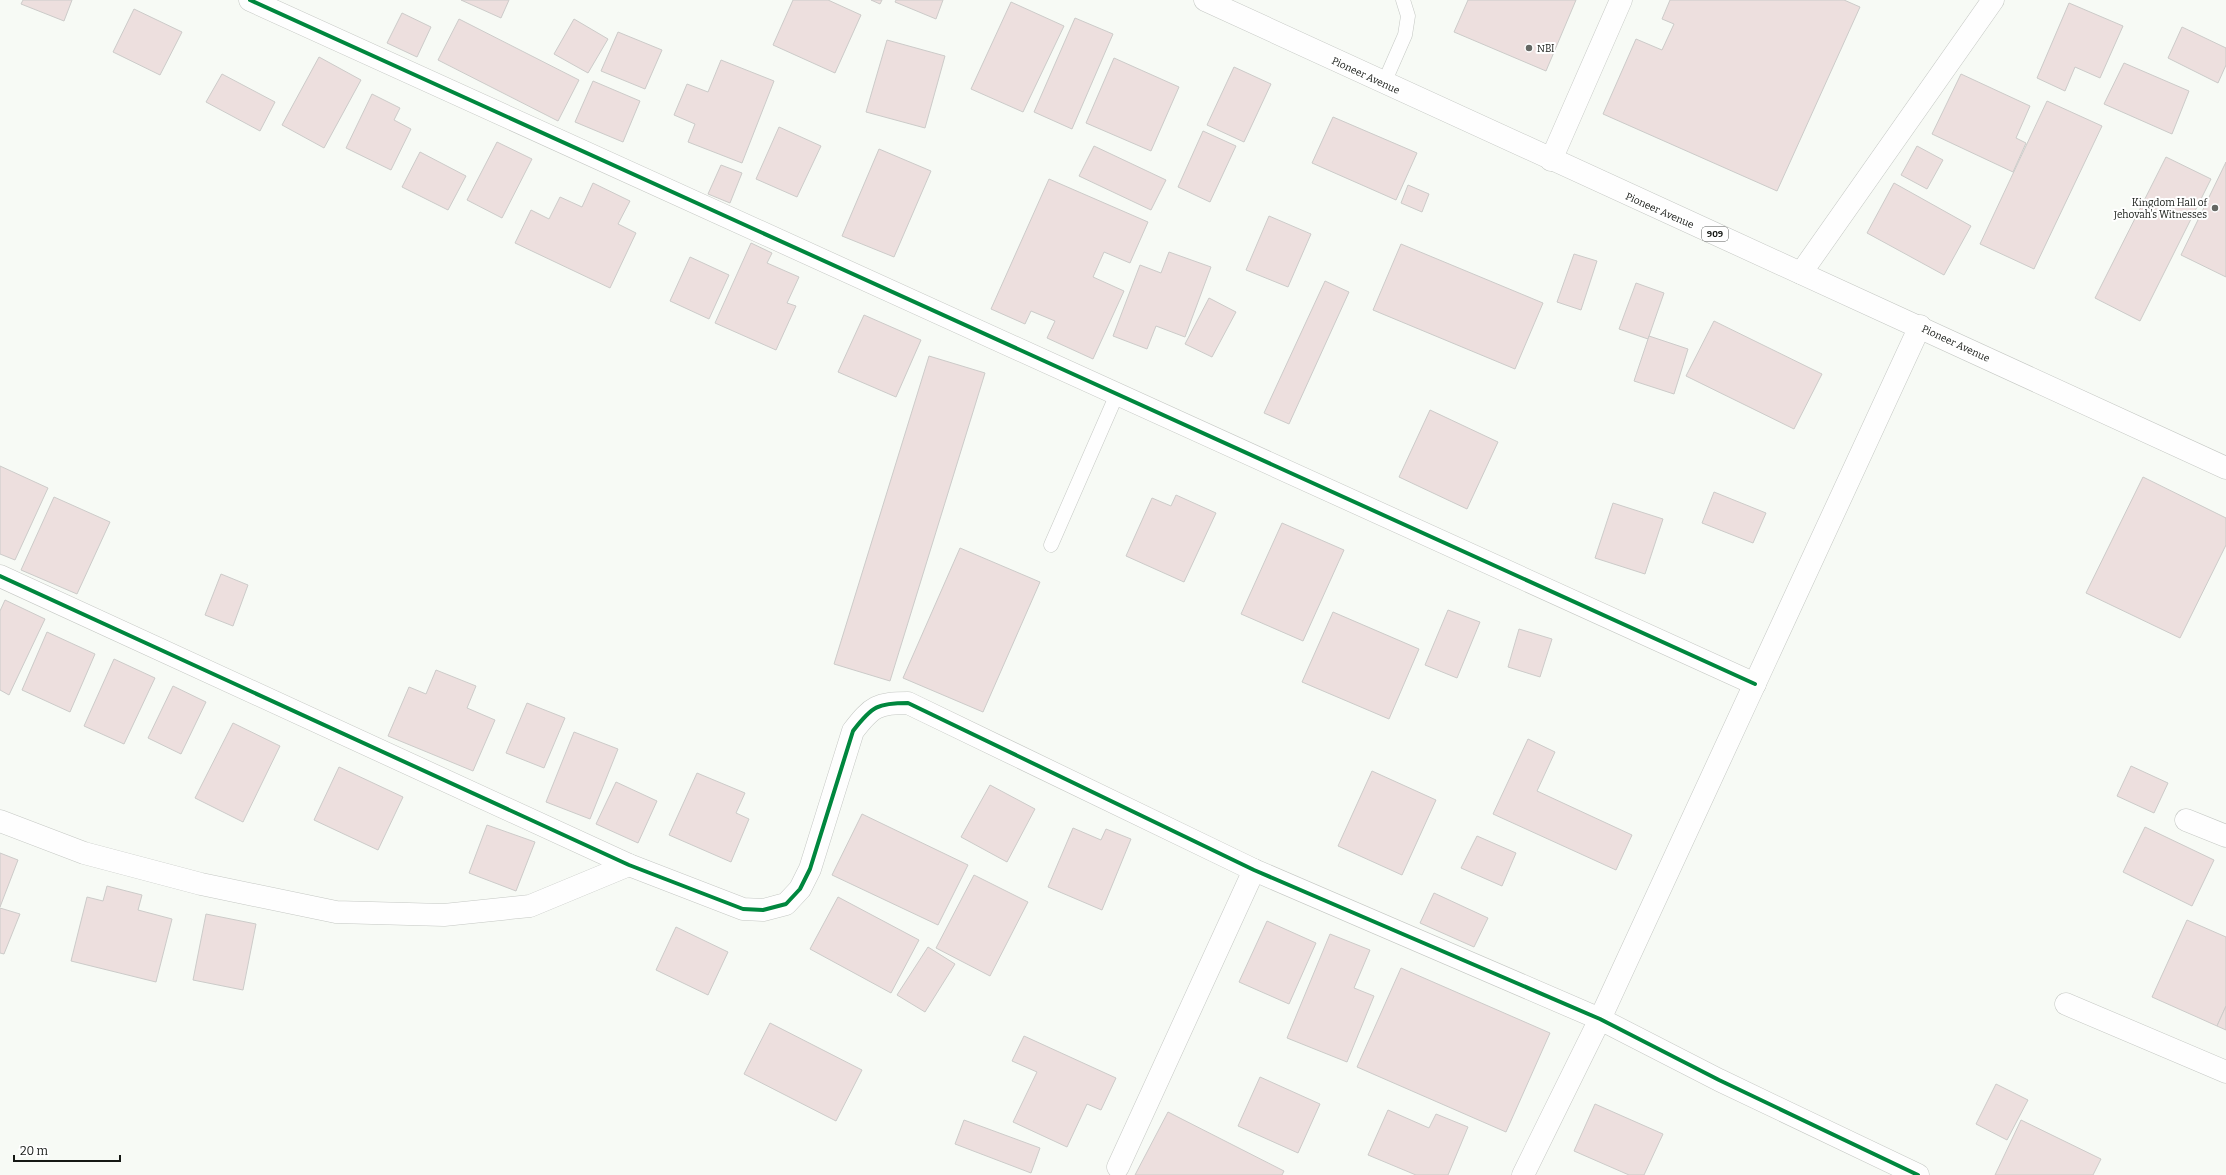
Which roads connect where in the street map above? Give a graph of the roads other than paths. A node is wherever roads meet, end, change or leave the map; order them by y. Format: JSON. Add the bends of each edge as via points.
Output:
{"nodes":[{"id":1,"x":250,"y":0,"type":"edge"},
{"id":2,"x":1205,"y":0,"type":"edge"},
{"id":3,"x":1403,"y":0,"type":"edge"},
{"id":4,"x":1621,"y":0,"type":"edge"},
{"id":5,"x":1993,"y":0,"type":"edge"},
{"id":6,"x":1384,"y":83,"type":"junction"},
{"id":7,"x":1551,"y":160,"type":"junction"},
{"id":8,"x":1801,"y":273,"type":"junction"},
{"id":9,"x":1920,"y":326,"type":"junction"},
{"id":10,"x":1117,"y":394,"type":"junction"},
{"id":11,"x":2226,"y":468,"type":"edge"},
{"id":12,"x":1051,"y":545,"type":"dead end"},
{"id":13,"x":0,"y":576,"type":"edge"},
{"id":14,"x":1755,"y":684,"type":"junction"},
{"id":15,"x":0,"y":820,"type":"edge"},
{"id":16,"x":2186,"y":820,"type":"dead end"},
{"id":17,"x":2226,"y":836,"type":"edge"},
{"id":18,"x":629,"y":865,"type":"junction"},
{"id":19,"x":1254,"y":870,"type":"junction"},
{"id":20,"x":2066,"y":1004,"type":"dead end"},
{"id":21,"x":1600,"y":1019,"type":"junction"},
{"id":22,"x":2226,"y":1072,"type":"edge"},
{"id":23,"x":1118,"y":1167,"type":"dead end"},
{"id":24,"x":1523,"y":1175,"type":"edge"},
{"id":25,"x":1918,"y":1175,"type":"edge"}],
"edges":[{"from":1,"to":10,"type":"main road"},
{"from":2,"to":6,"type":"main road","name":"Pioneer Avenue","number":"909"},
{"from":3,"to":6,"type":"lane","via":[[1408,16],[1405,35]]},
{"from":4,"to":7,"type":"main road"},
{"from":5,"to":8,"type":"main road"},
{"from":6,"to":7,"type":"main road","name":"Pioneer Avenue","number":"909"},
{"from":7,"to":8,"type":"main road","name":"Pioneer Avenue","number":"909"},
{"from":8,"to":9,"type":"main road","name":"Pioneer Avenue","number":"909"},
{"from":9,"to":11,"type":"main road","name":"Pioneer Avenue","number":"909"},
{"from":9,"to":14,"type":"main road"},
{"from":10,"to":12,"type":"lane"},
{"from":10,"to":14,"type":"main road"},
{"from":13,"to":18,"type":"main road"},
{"from":14,"to":21,"type":"main road"},
{"from":15,"to":18,"type":"main road","via":[[84,853],[201,884],[336,912],[444,915],[530,906]]},
{"from":16,"to":17,"type":"main road"},
{"from":18,"to":19,"type":"main road","via":[[743,909],[763,910],[786,904],[800,889],[810,869],[853,731],[866,713],[884,703],[908,703]]},
{"from":19,"to":21,"type":"main road"},
{"from":19,"to":23,"type":"main road"},
{"from":20,"to":22,"type":"main road"},
{"from":21,"to":24,"type":"main road"},
{"from":21,"to":25,"type":"main road","via":[[1719,1080]]}]}
